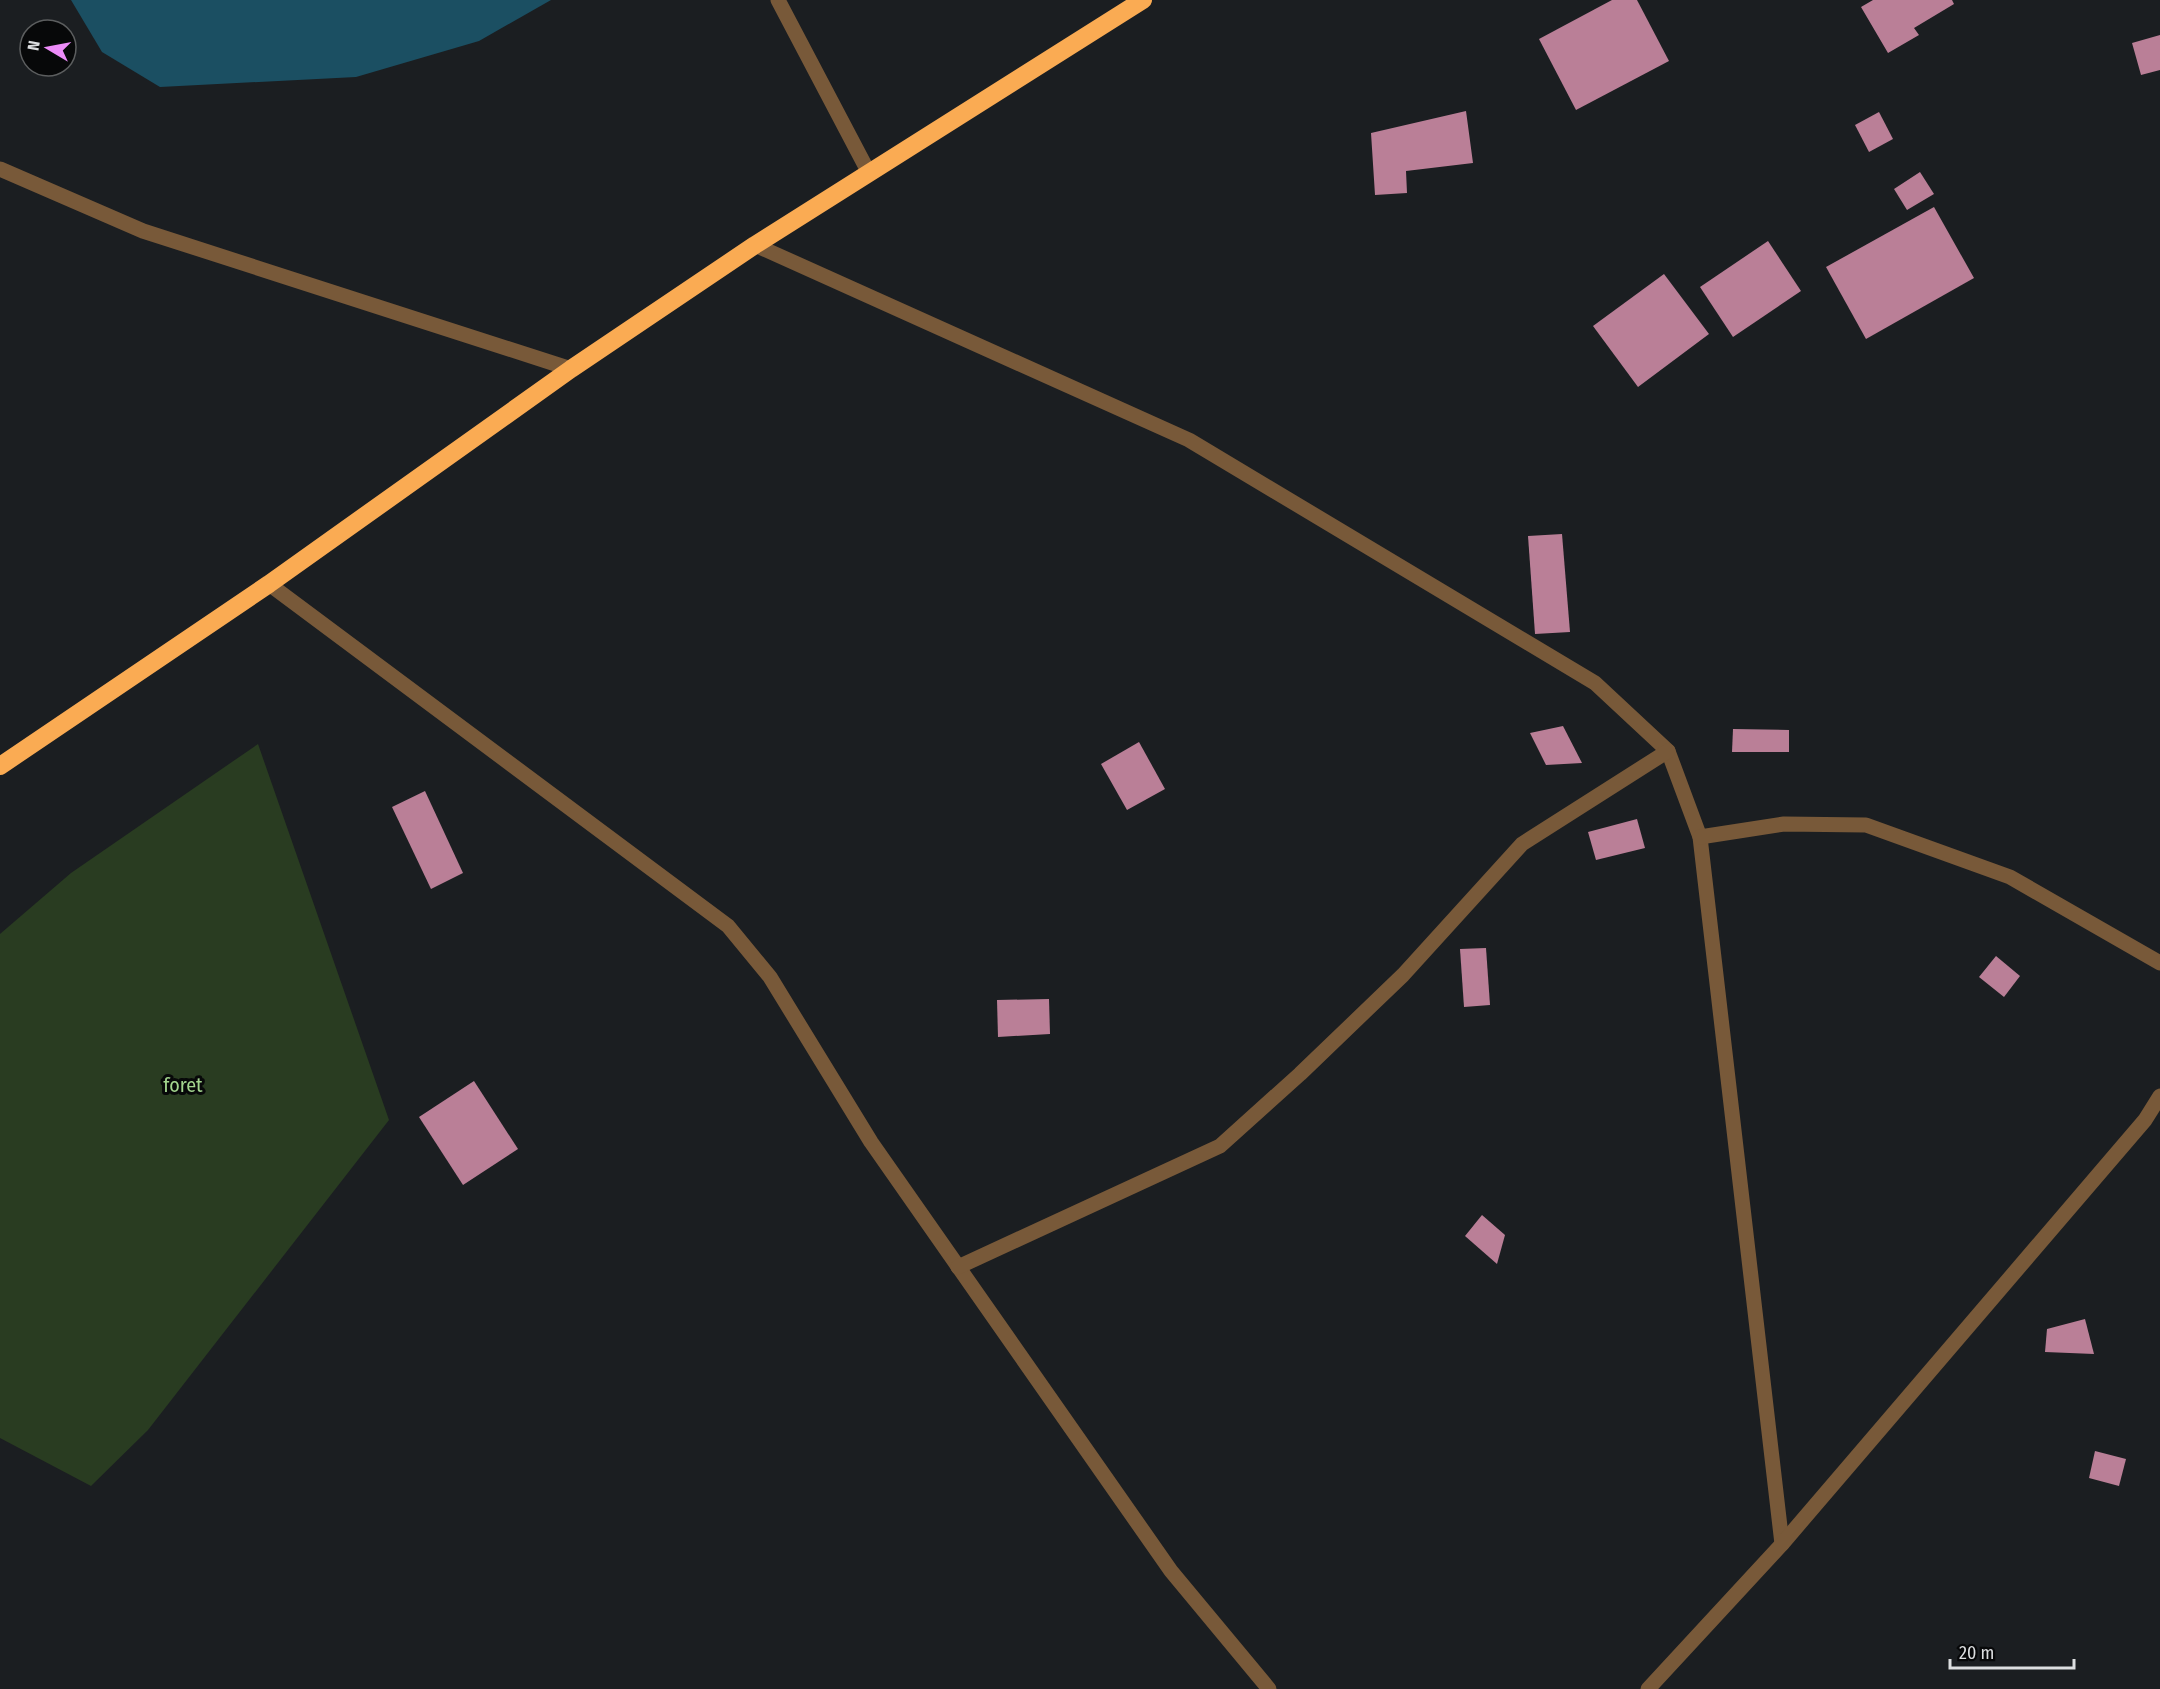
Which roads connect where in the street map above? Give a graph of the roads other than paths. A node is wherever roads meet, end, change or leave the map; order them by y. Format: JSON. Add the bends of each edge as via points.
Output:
{"nodes":[{"id":1,"x":778,"y":0,"type":"edge"},
{"id":2,"x":1143,"y":0,"type":"edge"},
{"id":3,"x":0,"y":169,"type":"edge"},
{"id":4,"x":869,"y":172,"type":"junction"},
{"id":5,"x":755,"y":245,"type":"junction"},
{"id":6,"x":571,"y":369,"type":"junction"},
{"id":7,"x":269,"y":584,"type":"junction"},
{"id":8,"x":1668,"y":751,"type":"junction"},
{"id":9,"x":0,"y":766,"type":"edge"},
{"id":10,"x":1700,"y":837,"type":"junction"},
{"id":11,"x":2160,"y":963,"type":"edge"},
{"id":12,"x":2160,"y":1096,"type":"edge"},
{"id":13,"x":958,"y":1267,"type":"junction"},
{"id":14,"x":1782,"y":1544,"type":"junction"},
{"id":15,"x":1269,"y":1689,"type":"edge"},
{"id":16,"x":1648,"y":1689,"type":"edge"}],
"edges":[{"from":1,"to":4,"type":"street"},
{"from":2,"to":4,"type":"highway"},
{"from":3,"to":6,"type":"street","via":[[143,231]]},
{"from":4,"to":5,"type":"highway"},
{"from":5,"to":6,"type":"highway"},
{"from":5,"to":8,"type":"street","via":[[1189,440],[1595,683]]},
{"from":6,"to":7,"type":"highway"},
{"from":7,"to":9,"type":"highway"},
{"from":7,"to":13,"type":"street","via":[[728,926],[770,977],[871,1142]]},
{"from":8,"to":10,"type":"street"},
{"from":8,"to":13,"type":"street","via":[[1521,844],[1403,975],[1220,1146]]},
{"from":10,"to":11,"type":"street","via":[[1784,825],[1866,825],[2010,876]]},
{"from":10,"to":14,"type":"street"},
{"from":12,"to":14,"type":"street","via":[[2145,1120]]},
{"from":13,"to":15,"type":"street","via":[[1171,1571]]},
{"from":14,"to":16,"type":"street"}]}
